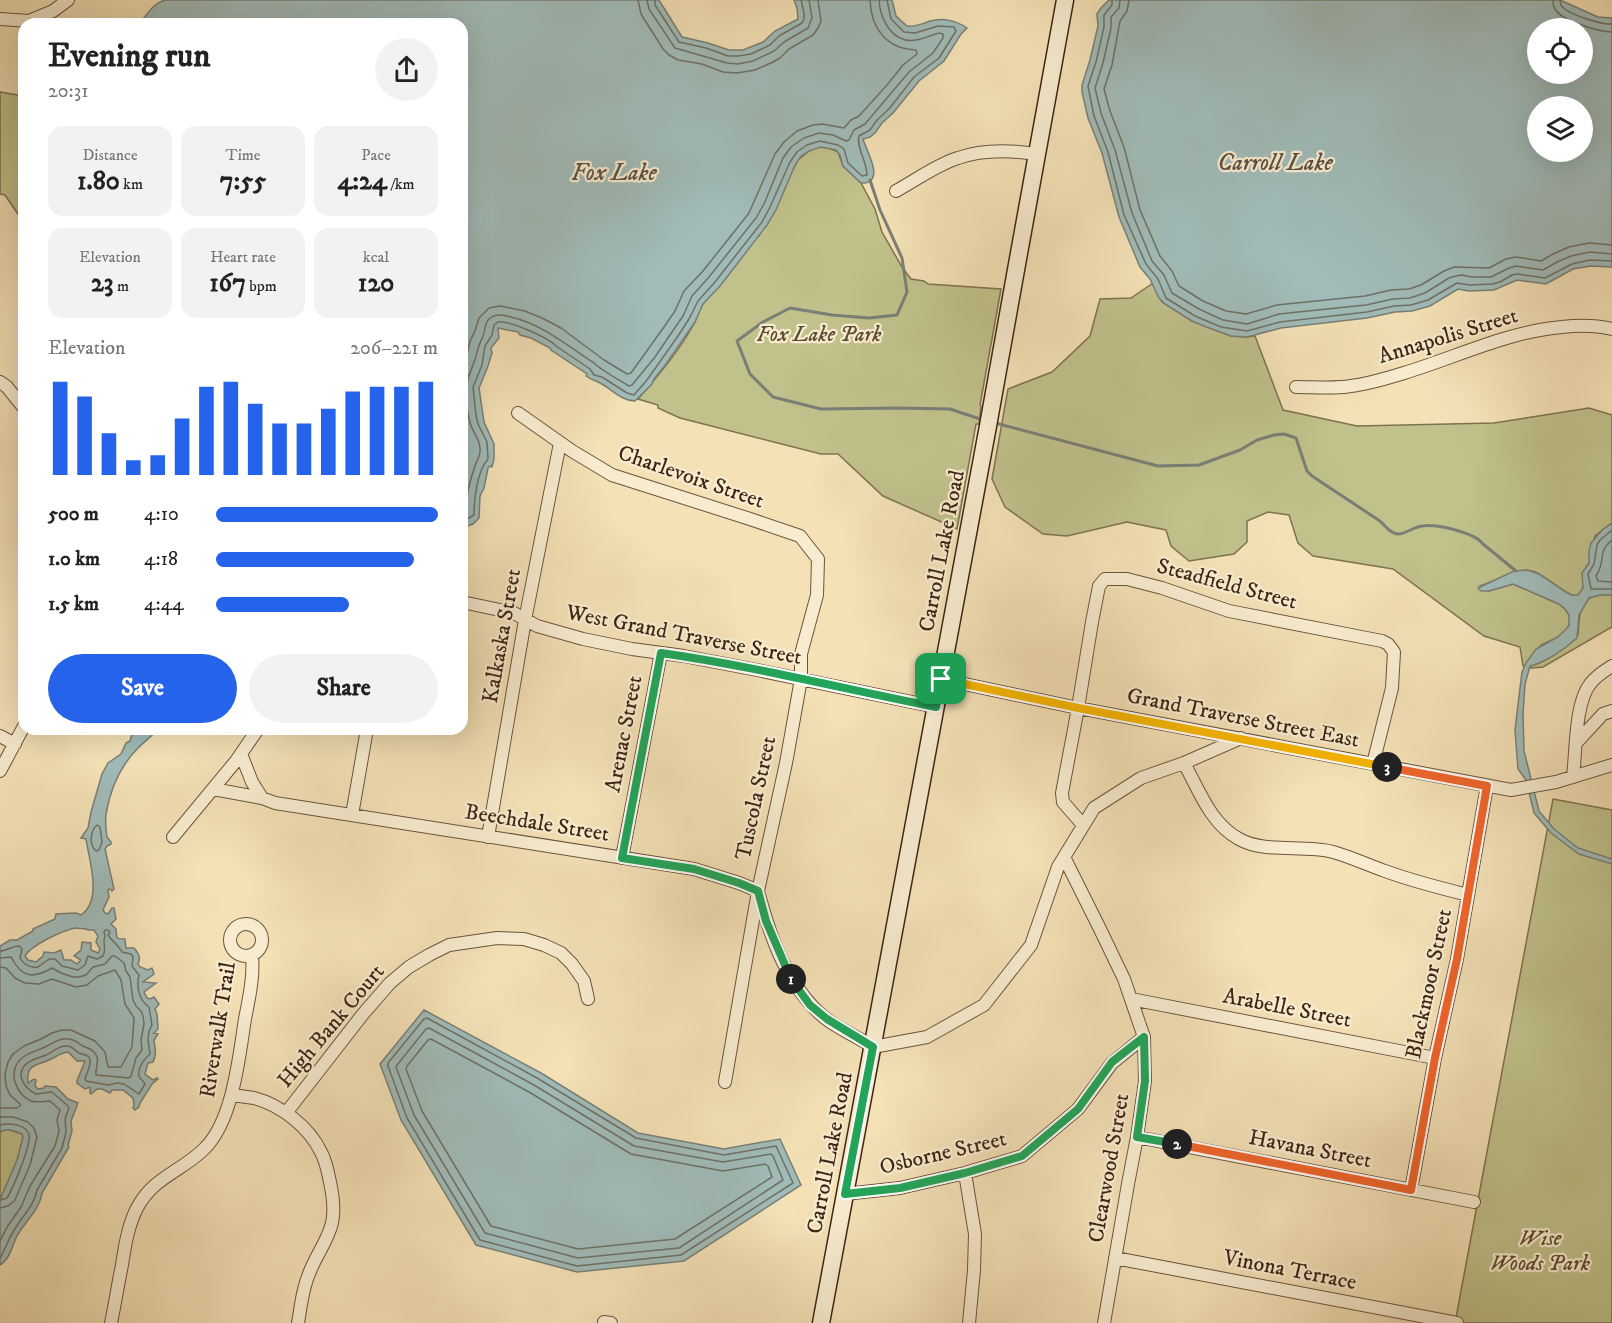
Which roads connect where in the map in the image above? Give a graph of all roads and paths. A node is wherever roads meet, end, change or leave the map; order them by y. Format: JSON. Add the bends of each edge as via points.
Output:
{"nodes":[{"id":1,"x":68,"y":0,"type":"edge"},
{"id":2,"x":1065,"y":0,"type":"edge"},
{"id":3,"x":36,"y":18,"type":"edge"},
{"id":4,"x":0,"y":19,"type":"edge"},
{"id":5,"x":18,"y":20,"type":"edge"},
{"id":6,"x":1036,"y":154,"type":"junction"},
{"id":7,"x":896,"y":191,"type":"dead end"},
{"id":8,"x":1612,"y":329,"type":"edge"},
{"id":9,"x":0,"y":382,"type":"edge"},
{"id":10,"x":1296,"y":387,"type":"dead end"},
{"id":11,"x":18,"y":401,"type":"edge"},
{"id":12,"x":518,"y":413,"type":"dead end"},
{"id":13,"x":561,"y":442,"type":"junction"},
{"id":14,"x":818,"y":559,"type":"joint"},
{"id":15,"x":468,"y":603,"type":"edge"},
{"id":16,"x":525,"y":620,"type":"junction"},
{"id":17,"x":661,"y":653,"type":"junction"},
{"id":18,"x":1612,"y":666,"type":"edge"},
{"id":19,"x":941,"y":679,"type":"junction"},
{"id":20,"x":801,"y":680,"type":"junction"},
{"id":21,"x":936,"y":707,"type":"junction"},
{"id":22,"x":1078,"y":708,"type":"junction"},
{"id":23,"x":1612,"y":711,"type":"edge"},
{"id":24,"x":20,"y":735,"type":"edge"},
{"id":25,"x":254,"y":735,"type":"edge"},
{"id":26,"x":366,"y":735,"type":"edge"},
{"id":27,"x":0,"y":736,"type":"edge"},
{"id":28,"x":1241,"y":738,"type":"junction"},
{"id":29,"x":1577,"y":742,"type":"junction"},
{"id":30,"x":15,"y":744,"type":"junction"},
{"id":31,"x":241,"y":754,"type":"junction"},
{"id":32,"x":1184,"y":763,"type":"junction"},
{"id":33,"x":1372,"y":764,"type":"junction"},
{"id":34,"x":1612,"y":765,"type":"edge"},
{"id":35,"x":0,"y":771,"type":"edge"},
{"id":36,"x":1573,"y":777,"type":"junction"},
{"id":37,"x":1487,"y":786,"type":"junction"},
{"id":38,"x":213,"y":789,"type":"junction"},
{"id":39,"x":262,"y":798,"type":"junction"},
{"id":40,"x":351,"y":815,"type":"junction"},
{"id":41,"x":1083,"y":825,"type":"junction"},
{"id":42,"x":173,"y":837,"type":"dead end"},
{"id":43,"x":488,"y":837,"type":"junction"},
{"id":44,"x":1064,"y":857,"type":"junction"},
{"id":45,"x":622,"y":858,"type":"junction"},
{"id":46,"x":758,"y":891,"type":"junction"},
{"id":47,"x":1468,"y":895,"type":"junction"},
{"id":48,"x":252,"y":956,"type":"dead end"},
{"id":49,"x":588,"y":999,"type":"dead end"},
{"id":50,"x":1131,"y":999,"type":"junction"},
{"id":51,"x":1144,"y":1037,"type":"junction"},
{"id":52,"x":873,"y":1047,"type":"junction"},
{"id":53,"x":1435,"y":1058,"type":"junction"},
{"id":54,"x":725,"y":1082,"type":"dead end"},
{"id":55,"x":232,"y":1095,"type":"junction"},
{"id":56,"x":286,"y":1113,"type":"junction"},
{"id":57,"x":1137,"y":1137,"type":"junction"},
{"id":58,"x":965,"y":1173,"type":"junction"},
{"id":59,"x":1411,"y":1190,"type":"junction"},
{"id":60,"x":845,"y":1194,"type":"junction"},
{"id":61,"x":1474,"y":1202,"type":"dead end"},
{"id":62,"x":1115,"y":1258,"type":"junction"},
{"id":63,"x":111,"y":1323,"type":"edge"},
{"id":64,"x":298,"y":1323,"type":"edge"},
{"id":65,"x":821,"y":1323,"type":"edge"},
{"id":66,"x":969,"y":1323,"type":"edge"},
{"id":67,"x":1104,"y":1323,"type":"edge"},
{"id":68,"x":1457,"y":1323,"type":"edge"}],
"edges":[{"from":1,"to":3,"type":"street"},
{"from":2,"to":6,"type":"street","name":"Carroll Lake Road"},
{"from":4,"to":5,"type":"street"},
{"from":6,"to":7,"type":"street","via":[[1002,150],[957,158]]},
{"from":6,"to":19,"type":"street","name":"Carroll Lake Road"},
{"from":8,"to":10,"type":"street","name":"Annapolis Street","via":[[1552,328],[1493,341],[1404,373],[1351,387]]},
{"from":9,"to":11,"type":"street"},
{"from":12,"to":13,"type":"street","name":"Charlevoix Street"},
{"from":13,"to":14,"type":"street","name":"Charlevoix Street","via":[[612,475],[800,536]]},
{"from":13,"to":16,"type":"street","name":"Kalkaska Street"},
{"from":14,"to":20,"type":"street","name":"Tuscola Street","via":[[817,595],[801,654]]},
{"from":15,"to":16,"type":"street","name":"West Grand Traverse Street","via":[[514,613]]},
{"from":16,"to":17,"type":"street","name":"West Grand Traverse Street","via":[[583,639]]},
{"from":16,"to":43,"type":"street","name":"Kalkaska Street"},
{"from":17,"to":20,"type":"street","name":"West Grand Traverse Street"},
{"from":17,"to":45,"type":"street","name":"Arenac Street"},
{"from":18,"to":29,"type":"street","via":[[1600,673],[1583,697]]},
{"from":19,"to":21,"type":"street","name":"Carroll Lake Road"},
{"from":19,"to":22,"type":"street","name":"Grand Traverse Street East"},
{"from":20,"to":21,"type":"street","name":"West Grand Traverse Street"},
{"from":20,"to":46,"type":"street","name":"Tuscola Street"},
{"from":21,"to":52,"type":"street","name":"Carroll Lake Road"},
{"from":22,"to":28,"type":"street","name":"Grand Traverse Street East"},
{"from":22,"to":33,"type":"street","name":"Steadfield Street","via":[[1099,586],[1105,579],[1127,579],[1229,611],[1388,644],[1394,652],[1392,688]]},
{"from":22,"to":41,"type":"street","via":[[1062,793],[1063,802]]},
{"from":23,"to":29,"type":"street","via":[[1603,714]]},
{"from":24,"to":30,"type":"street"},
{"from":25,"to":31,"type":"street"},
{"from":26,"to":40,"type":"street"},
{"from":27,"to":30,"type":"street"},
{"from":28,"to":32,"type":"street"},
{"from":28,"to":33,"type":"street","name":"Grand Traverse Street East"},
{"from":29,"to":36,"type":"street"},
{"from":30,"to":35,"type":"street"},
{"from":31,"to":38,"type":"street"},
{"from":31,"to":39,"type":"street"},
{"from":32,"to":41,"type":"street","via":[[1141,778],[1094,808]]},
{"from":32,"to":47,"type":"street","via":[[1213,818],[1240,840],[1334,852],[1408,880]]},
{"from":33,"to":37,"type":"street","name":"Grand Traverse Street East"},
{"from":34,"to":36,"type":"street"},
{"from":36,"to":37,"type":"street","name":"Grand Traverse Street East","via":[[1511,790]]},
{"from":37,"to":47,"type":"street","name":"Blackmoor Street"},
{"from":38,"to":39,"type":"street","name":"Beechdale Street"},
{"from":38,"to":42,"type":"street"},
{"from":39,"to":40,"type":"street","name":"Beechdale Street"},
{"from":40,"to":43,"type":"street","name":"Beechdale Street"},
{"from":41,"to":44,"type":"street"},
{"from":43,"to":45,"type":"street","name":"Beechdale Street"},
{"from":44,"to":50,"type":"street","name":"Clearwood Street"},
{"from":44,"to":52,"type":"street","via":[[1030,945],[984,1005],[927,1037]]},
{"from":45,"to":46,"type":"street","name":"Beechdale Street","via":[[694,869]]},
{"from":46,"to":52,"type":"street","via":[[766,921],[791,979],[810,1005]]},
{"from":46,"to":54,"type":"street","name":"Tuscola Street"},
{"from":47,"to":53,"type":"street","name":"Blackmoor Street"},
{"from":48,"to":55,"type":"street","name":"Riverwalk Trail"},
{"from":49,"to":56,"type":"street","name":"High Bank Court","via":[[584,981],[572,964],[544,945],[497,938],[449,945],[409,967],[390,983]]},
{"from":50,"to":51,"type":"street","name":"Clearwood Street"},
{"from":50,"to":53,"type":"street","name":"Arabelle Street"},
{"from":51,"to":57,"type":"street","name":"Clearwood Street","via":[[1145,1081]]},
{"from":51,"to":58,"type":"street","name":"Osborne Street","via":[[1112,1062],[1078,1109],[1022,1156]]},
{"from":52,"to":60,"type":"street","name":"Carroll Lake Road"},
{"from":53,"to":59,"type":"street","name":"Blackmoor Street"},
{"from":55,"to":56,"type":"street","via":[[256,1099]]},
{"from":55,"to":63,"type":"street","name":"Riverwalk Trail","via":[[207,1147],[154,1185],[138,1207],[128,1232]]},
{"from":56,"to":64,"type":"street","via":[[307,1131],[320,1150],[334,1210],[330,1230],[305,1287]]},
{"from":57,"to":59,"type":"street","name":"Havana Street"},
{"from":57,"to":62,"type":"street","name":"Clearwood Street"},
{"from":58,"to":60,"type":"street","name":"Osborne Street","via":[[900,1188]]},
{"from":58,"to":66,"type":"street","via":[[975,1234]]},
{"from":59,"to":61,"type":"street","name":"Havana Street"},
{"from":60,"to":65,"type":"street","name":"Carroll Lake Road"},
{"from":62,"to":67,"type":"street","name":"Clearwood Street"},
{"from":62,"to":68,"type":"street","name":"Vinona Terrace"}]}
